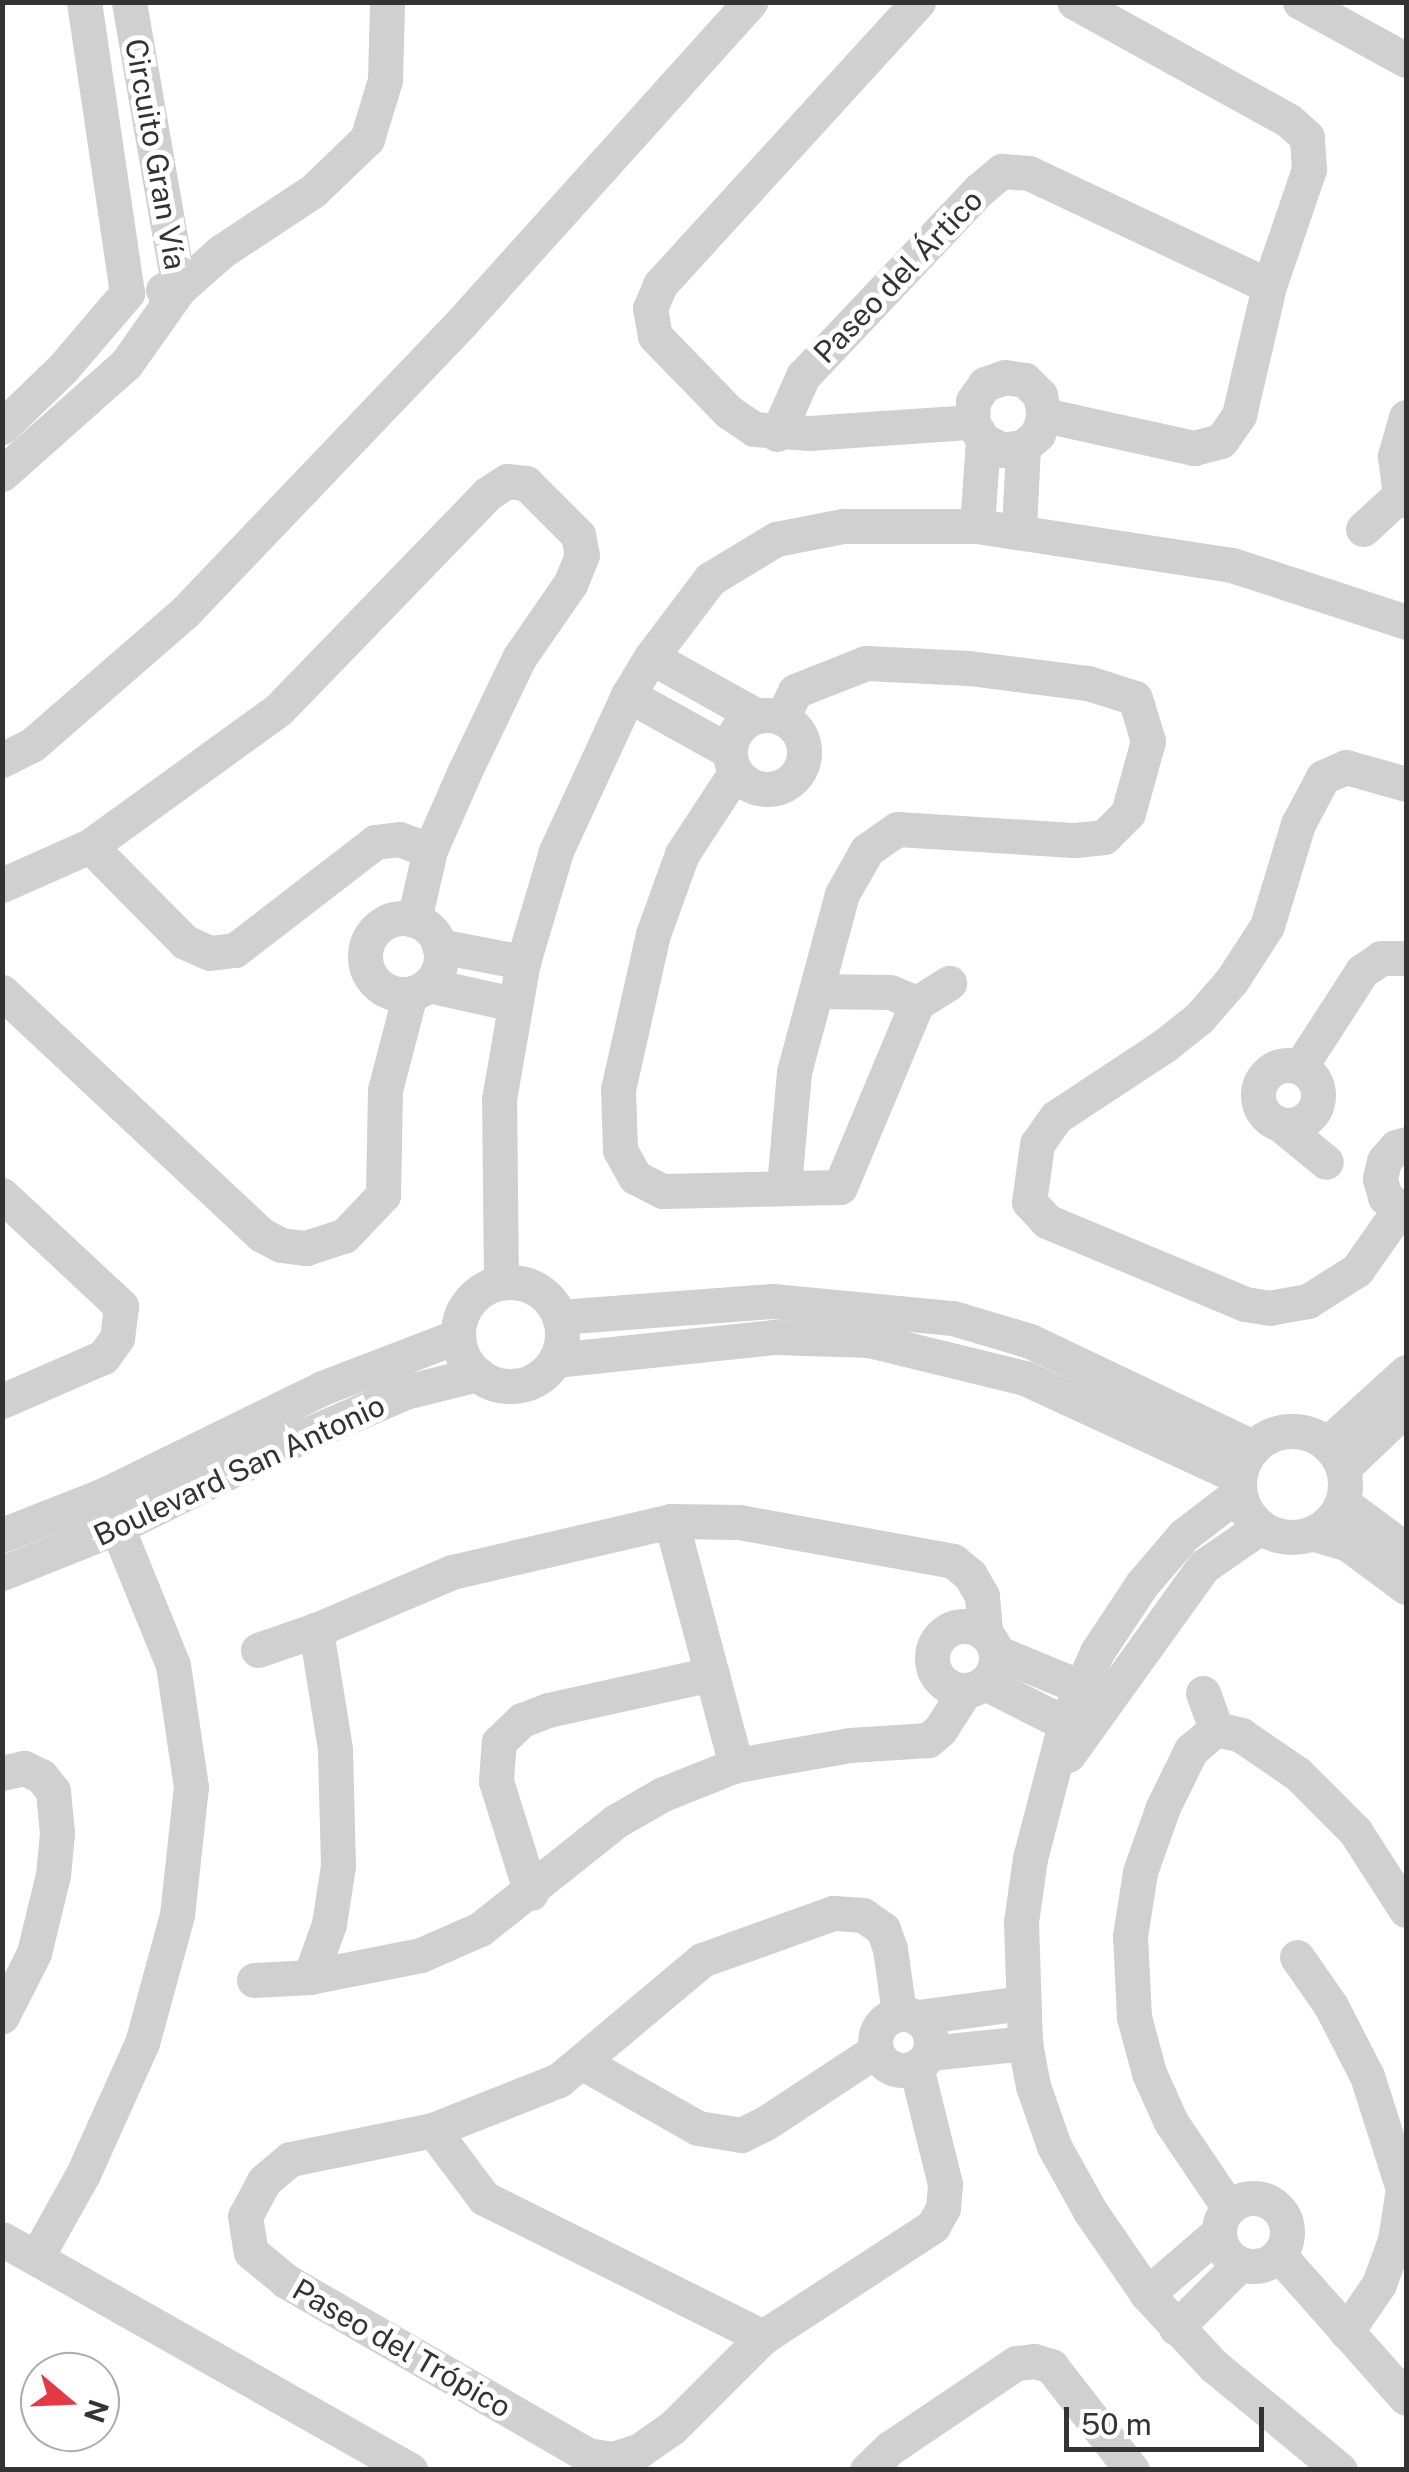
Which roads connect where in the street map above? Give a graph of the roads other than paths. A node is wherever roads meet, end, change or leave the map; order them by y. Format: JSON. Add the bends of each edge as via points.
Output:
{"nodes":[{"id":1,"x":84,"y":2,"type":"edge"},
{"id":2,"x":129,"y":2,"type":"edge"},
{"id":3,"x":387,"y":2,"type":"edge"},
{"id":4,"x":750,"y":2,"type":"edge"},
{"id":5,"x":918,"y":2,"type":"edge"},
{"id":6,"x":1074,"y":2,"type":"edge"},
{"id":7,"x":1300,"y":2,"type":"edge"},
{"id":8,"x":1406,"y":60,"type":"edge"},
{"id":9,"x":1269,"y":286,"type":"junction"},
{"id":10,"x":179,"y":289,"type":"junction"},
{"id":11,"x":127,"y":293,"type":"junction"},
{"id":12,"x":1044,"y":416,"type":"junction"},
{"id":13,"x":1406,"y":418,"type":"edge"},
{"id":14,"x":2,"y":427,"type":"edge"},
{"id":15,"x":978,"y":431,"type":"junction"},
{"id":16,"x":777,"y":434,"type":"junction"},
{"id":17,"x":1023,"y":447,"type":"junction"},
{"id":18,"x":2,"y":474,"type":"edge"},
{"id":19,"x":1404,"y":498,"type":"edge"},
{"id":20,"x":977,"y":526,"type":"junction"},
{"id":21,"x":1020,"y":529,"type":"junction"},
{"id":22,"x":1363,"y":530,"type":"dead end"},
{"id":23,"x":1406,"y":622,"type":"edge"},
{"id":24,"x":651,"y":657,"type":"junction"},
{"id":25,"x":628,"y":695,"type":"junction"},
{"id":26,"x":770,"y":717,"type":"junction"},
{"id":27,"x":2,"y":760,"type":"edge"},
{"id":28,"x":732,"y":762,"type":"junction"},
{"id":29,"x":1406,"y":784,"type":"edge"},
{"id":30,"x":90,"y":846,"type":"junction"},
{"id":31,"x":430,"y":850,"type":"junction"},
{"id":32,"x":2,"y":884,"type":"edge"},
{"id":33,"x":414,"y":920,"type":"junction"},
{"id":34,"x":439,"y":946,"type":"junction"},
{"id":35,"x":1406,"y":958,"type":"edge"},
{"id":36,"x":523,"y":962,"type":"junction"},
{"id":37,"x":949,"y":983,"type":"dead end"},
{"id":38,"x":419,"y":989,"type":"junction"},
{"id":39,"x":816,"y":991,"type":"junction"},
{"id":40,"x":2,"y":992,"type":"edge"},
{"id":41,"x":917,"y":1003,"type":"junction"},
{"id":42,"x":514,"y":1004,"type":"junction"},
{"id":43,"x":1406,"y":1144,"type":"edge"},
{"id":44,"x":1326,"y":1162,"type":"dead end"},
{"id":45,"x":784,"y":1186,"type":"junction"},
{"id":46,"x":2,"y":1196,"type":"edge"},
{"id":47,"x":1403,"y":1211,"type":"edge"},
{"id":48,"x":501,"y":1282,"type":"junction"},
{"id":49,"x":560,"y":1317,"type":"junction"},
{"id":50,"x":458,"y":1336,"type":"junction"},
{"id":51,"x":555,"y":1360,"type":"junction"},
{"id":52,"x":1406,"y":1372,"type":"edge"},
{"id":53,"x":478,"y":1374,"type":"junction"},
{"id":54,"x":2,"y":1401,"type":"edge"},
{"id":55,"x":1406,"y":1408,"type":"edge"},
{"id":56,"x":1243,"y":1472,"type":"junction"},
{"id":57,"x":1338,"y":1472,"type":"junction"},
{"id":58,"x":671,"y":1521,"type":"junction"},
{"id":59,"x":117,"y":1527,"type":"junction"},
{"id":60,"x":1259,"y":1528,"type":"junction"},
{"id":61,"x":1314,"y":1534,"type":"junction"},
{"id":62,"x":2,"y":1536,"type":"edge"},
{"id":63,"x":1406,"y":1550,"type":"edge"},
{"id":64,"x":2,"y":1574,"type":"edge"},
{"id":65,"x":1406,"y":1587,"type":"edge"},
{"id":66,"x":316,"y":1630,"type":"junction"},
{"id":67,"x":258,"y":1650,"type":"dead end"},
{"id":68,"x":983,"y":1665,"type":"junction"},
{"id":69,"x":712,"y":1674,"type":"junction"},
{"id":70,"x":1094,"y":1692,"type":"junction"},
{"id":71,"x":1203,"y":1693,"type":"dead end"},
{"id":72,"x":1074,"y":1728,"type":"junction"},
{"id":73,"x":1216,"y":1729,"type":"junction"},
{"id":74,"x":736,"y":1765,"type":"junction"},
{"id":75,"x":2,"y":1773,"type":"edge"},
{"id":76,"x":530,"y":1893,"type":"junction"},
{"id":77,"x":1406,"y":1910,"type":"edge"},
{"id":78,"x":1297,"y":1957,"type":"dead end"},
{"id":79,"x":310,"y":1977,"type":"junction"},
{"id":80,"x":254,"y":1980,"type":"dead end"},
{"id":81,"x":1021,"y":2004,"type":"junction"},
{"id":82,"x":2,"y":2016,"type":"edge"},
{"id":83,"x":908,"y":2016,"type":"junction"},
{"id":84,"x":1025,"y":2043,"type":"junction"},
{"id":85,"x":876,"y":2050,"type":"junction"},
{"id":86,"x":922,"y":2060,"type":"junction"},
{"id":87,"x":583,"y":2063,"type":"junction"},
{"id":88,"x":432,"y":2130,"type":"junction"},
{"id":89,"x":1224,"y":2220,"type":"junction"},
{"id":90,"x":2,"y":2239,"type":"edge"},
{"id":91,"x":1279,"y":2255,"type":"junction"},
{"id":92,"x":36,"y":2258,"type":"junction"},
{"id":93,"x":1240,"y":2264,"type":"junction"},
{"id":94,"x":1147,"y":2294,"type":"junction"},
{"id":95,"x":1176,"y":2328,"type":"junction"},
{"id":96,"x":1346,"y":2332,"type":"junction"},
{"id":97,"x":763,"y":2337,"type":"junction"},
{"id":98,"x":1406,"y":2398,"type":"edge"},
{"id":99,"x":410,"y":2470,"type":"edge"},
{"id":100,"x":867,"y":2470,"type":"edge"},
{"id":101,"x":1132,"y":2470,"type":"edge"},
{"id":102,"x":1340,"y":2470,"type":"edge"}],
"edges":[{"from":1,"to":11,"type":"street","name":"Circuito Gran Vía"},
{"from":2,"to":10,"type":"street","name":"Circuito Gran Vía"},
{"from":3,"to":10,"type":"street","via":[[384,80],[367,139],[314,190],[222,251]]},
{"from":4,"to":27,"type":"street","via":[[462,322],[184,613],[32,745]]},
{"from":5,"to":16,"type":"street","via":[[660,285],[650,308],[655,336],[729,412],[754,429]]},
{"from":6,"to":9,"type":"street","via":[[1288,120],[1307,137],[1308,169]]},
{"from":7,"to":8,"type":"street"},
{"from":9,"to":12,"type":"street","via":[[1238,414],[1221,441],[1194,448]]},
{"from":9,"to":16,"type":"street","name":"Paseo del Ártico","via":[[1029,173],[1002,171],[803,376]]},
{"from":10,"to":11,"type":"street"},
{"from":10,"to":18,"type":"street","name":"Circuito Gran Vía","via":[[126,364]]},
{"from":11,"to":14,"type":"street","name":"Circuito Gran Vía"},
{"from":12,"to":15,"type":"street","via":[[1040,395],[1025,380],[1005,376],[985,384],[973,401]]},
{"from":12,"to":17,"type":"street","via":[[1038,434]]},
{"from":13,"to":19,"type":"street","via":[[1395,456]]},
{"from":15,"to":16,"type":"street"},
{"from":15,"to":17,"type":"street","via":[[1002,450]]},
{"from":15,"to":20,"type":"street"},
{"from":17,"to":21,"type":"street"},
{"from":19,"to":22,"type":"street"},
{"from":20,"to":21,"type":"street"},
{"from":20,"to":24,"type":"street","via":[[842,526],[776,539],[710,578]]},
{"from":21,"to":23,"type":"street","via":[[1232,565]]},
{"from":24,"to":25,"type":"street"},
{"from":24,"to":26,"type":"street"},
{"from":25,"to":28,"type":"street"},
{"from":25,"to":36,"type":"street","via":[[556,851]]},
{"from":26,"to":28,"type":"street","via":[[737,729]]},
{"from":26,"to":28,"type":"street","via":[[798,730],[805,749],[801,769],[788,784],[769,790],[750,786]]},
{"from":26,"to":39,"type":"street","via":[[794,690],[866,664],[969,668],[1088,682],[1135,698],[1148,741],[1128,813],[1104,837],[897,829],[867,850],[842,894]]},
{"from":28,"to":45,"type":"street","via":[[682,854],[654,934],[618,1089],[620,1150],[635,1177],[663,1191]]},
{"from":29,"to":47,"type":"street","via":[[1346,767],[1323,777],[1298,824],[1267,926],[1232,980],[1166,1045],[1056,1116],[1037,1144],[1029,1202],[1047,1220],[1245,1304],[1270,1308],[1308,1301],[1357,1270]]},
{"from":30,"to":31,"type":"street","via":[[186,942],[210,953],[234,950],[376,842],[399,840]]},
{"from":30,"to":31,"type":"street","via":[[279,709],[487,494],[507,480],[526,484],[578,535],[582,555],[520,658]]},
{"from":30,"to":32,"type":"street"},
{"from":31,"to":33,"type":"street"},
{"from":33,"to":34,"type":"street"},
{"from":33,"to":38,"type":"street","via":[[389,921],[366,948],[376,983],[386,990]]},
{"from":34,"to":36,"type":"street"},
{"from":34,"to":38,"type":"street","via":[[440,960]]},
{"from":35,"to":44,"type":"street","via":[[1381,958],[1362,970],[1300,1066],[1280,1065],[1260,1086],[1264,1114]]},
{"from":36,"to":42,"type":"street"},
{"from":37,"to":41,"type":"street"},
{"from":38,"to":40,"type":"street","via":[[385,1090],[383,1195],[344,1236],[306,1248],[262,1235]]},
{"from":38,"to":42,"type":"street"},
{"from":39,"to":41,"type":"street","via":[[890,992]]},
{"from":39,"to":45,"type":"street","via":[[794,1072]]},
{"from":41,"to":45,"type":"street","via":[[840,1187]]},
{"from":42,"to":48,"type":"street","via":[[499,1099]]},
{"from":43,"to":47,"type":"street","via":[[1384,1161],[1380,1180],[1386,1197]]},
{"from":46,"to":54,"type":"street","via":[[120,1306],[117,1338],[103,1357]]},
{"from":48,"to":49,"type":"street","via":[[530,1285]]},
{"from":48,"to":50,"type":"street","via":[[465,1307]]},
{"from":49,"to":51,"type":"street"},
{"from":49,"to":56,"type":"street","via":[[772,1301],[953,1318],[1030,1341]]},
{"from":50,"to":53,"type":"street"},
{"from":50,"to":62,"type":"street","name":"Boulevard San Antonio","via":[[322,1388]]},
{"from":51,"to":53,"type":"street","name":"Boulevard San Antonio","via":[[520,1385],[504,1386]]},
{"from":51,"to":56,"type":"street","name":"Boulevard San Antonio","via":[[774,1337],[869,1340],[1025,1378]]},
{"from":52,"to":57,"type":"street"},
{"from":53,"to":59,"type":"street","name":"Boulevard San Antonio","via":[[405,1392]]},
{"from":55,"to":57,"type":"street"},
{"from":56,"to":57,"type":"street","via":[[1275,1434],[1304,1432]]},
{"from":56,"to":60,"type":"street"},
{"from":56,"to":70,"type":"street","via":[[1142,1584]]},
{"from":57,"to":61,"type":"street","via":[[1331,1522]]},
{"from":57,"to":63,"type":"street"},
{"from":58,"to":66,"type":"street","via":[[452,1572]]},
{"from":58,"to":68,"type":"street","via":[[739,1522],[953,1561],[982,1596]]},
{"from":58,"to":69,"type":"street"},
{"from":59,"to":64,"type":"street","name":"Boulevard San Antonio"},
{"from":59,"to":92,"type":"street","via":[[176,1682],[191,1787],[177,1915],[142,2042],[83,2174]]},
{"from":60,"to":61,"type":"street","via":[[1286,1536]]},
{"from":60,"to":70,"type":"street","via":[[1204,1566]]},
{"from":61,"to":65,"type":"street","via":[[1348,1544]]},
{"from":66,"to":67,"type":"street"},
{"from":66,"to":79,"type":"street","via":[[328,1688],[339,1826],[329,1924]]},
{"from":68,"to":70,"type":"street"},
{"from":68,"to":72,"type":"street"},
{"from":68,"to":74,"type":"street","via":[[928,1740],[850,1745]]},
{"from":69,"to":74,"type":"street"},
{"from":69,"to":76,"type":"street","via":[[548,1710],[522,1720],[499,1742],[496,1780]]},
{"from":70,"to":72,"type":"street"},
{"from":71,"to":73,"type":"street"},
{"from":72,"to":81,"type":"street","via":[[1048,1785],[1030,1858]]},
{"from":73,"to":77,"type":"street","via":[[1241,1734],[1298,1774],[1355,1831]]},
{"from":73,"to":89,"type":"street","via":[[1191,1750],[1163,1807],[1140,1872],[1130,1936],[1134,2017],[1149,2073]]},
{"from":74,"to":76,"type":"street","via":[[616,1821]]},
{"from":75,"to":82,"type":"street","via":[[24,1768],[41,1776],[53,1791],[57,1834],[34,1953]]},
{"from":76,"to":79,"type":"street","via":[[480,1929],[421,1955]]},
{"from":78,"to":96,"type":"street","via":[[1367,2076],[1403,2189],[1396,2240],[1379,2284]]},
{"from":79,"to":80,"type":"street"},
{"from":81,"to":83,"type":"street"},
{"from":81,"to":84,"type":"street"},
{"from":83,"to":85,"type":"street","via":[[881,2023]]},
{"from":83,"to":86,"type":"street","name":"Paseo del Trópico","via":[[930,2033]]},
{"from":83,"to":87,"type":"street","name":"Paseo del Trópico","via":[[883,1929],[862,1915],[833,1913],[702,1960]]},
{"from":84,"to":86,"type":"street"},
{"from":84,"to":94,"type":"street","via":[[1054,2146]]},
{"from":85,"to":86,"type":"street","via":[[896,2070]]},
{"from":85,"to":87,"type":"street","via":[[741,2134],[698,2128]]},
{"from":86,"to":97,"type":"street","name":"Paseo del Trópico","via":[[945,2184],[933,2226]]},
{"from":87,"to":88,"type":"street","name":"Paseo del Trópico","via":[[559,2080]]},
{"from":88,"to":97,"type":"street","via":[[484,2198]]},
{"from":88,"to":97,"type":"street","name":"Paseo del Trópico","via":[[290,2159],[264,2181],[245,2216],[251,2252],[286,2281],[587,2455],[613,2459],[640,2450],[672,2428]]},
{"from":89,"to":91,"type":"street","via":[[1253,2198],[1277,2207],[1288,2231]]},
{"from":89,"to":93,"type":"street","via":[[1224,2252]]},
{"from":89,"to":94,"type":"street"},
{"from":90,"to":92,"type":"street"},
{"from":91,"to":93,"type":"street","via":[[1261,2266]]},
{"from":91,"to":96,"type":"street"},
{"from":92,"to":99,"type":"street"},
{"from":93,"to":95,"type":"street"},
{"from":94,"to":95,"type":"street"},
{"from":95,"to":102,"type":"street"},
{"from":96,"to":98,"type":"street"},
{"from":100,"to":101,"type":"street","via":[[1016,2363],[1034,2361],[1051,2366]]}]}
